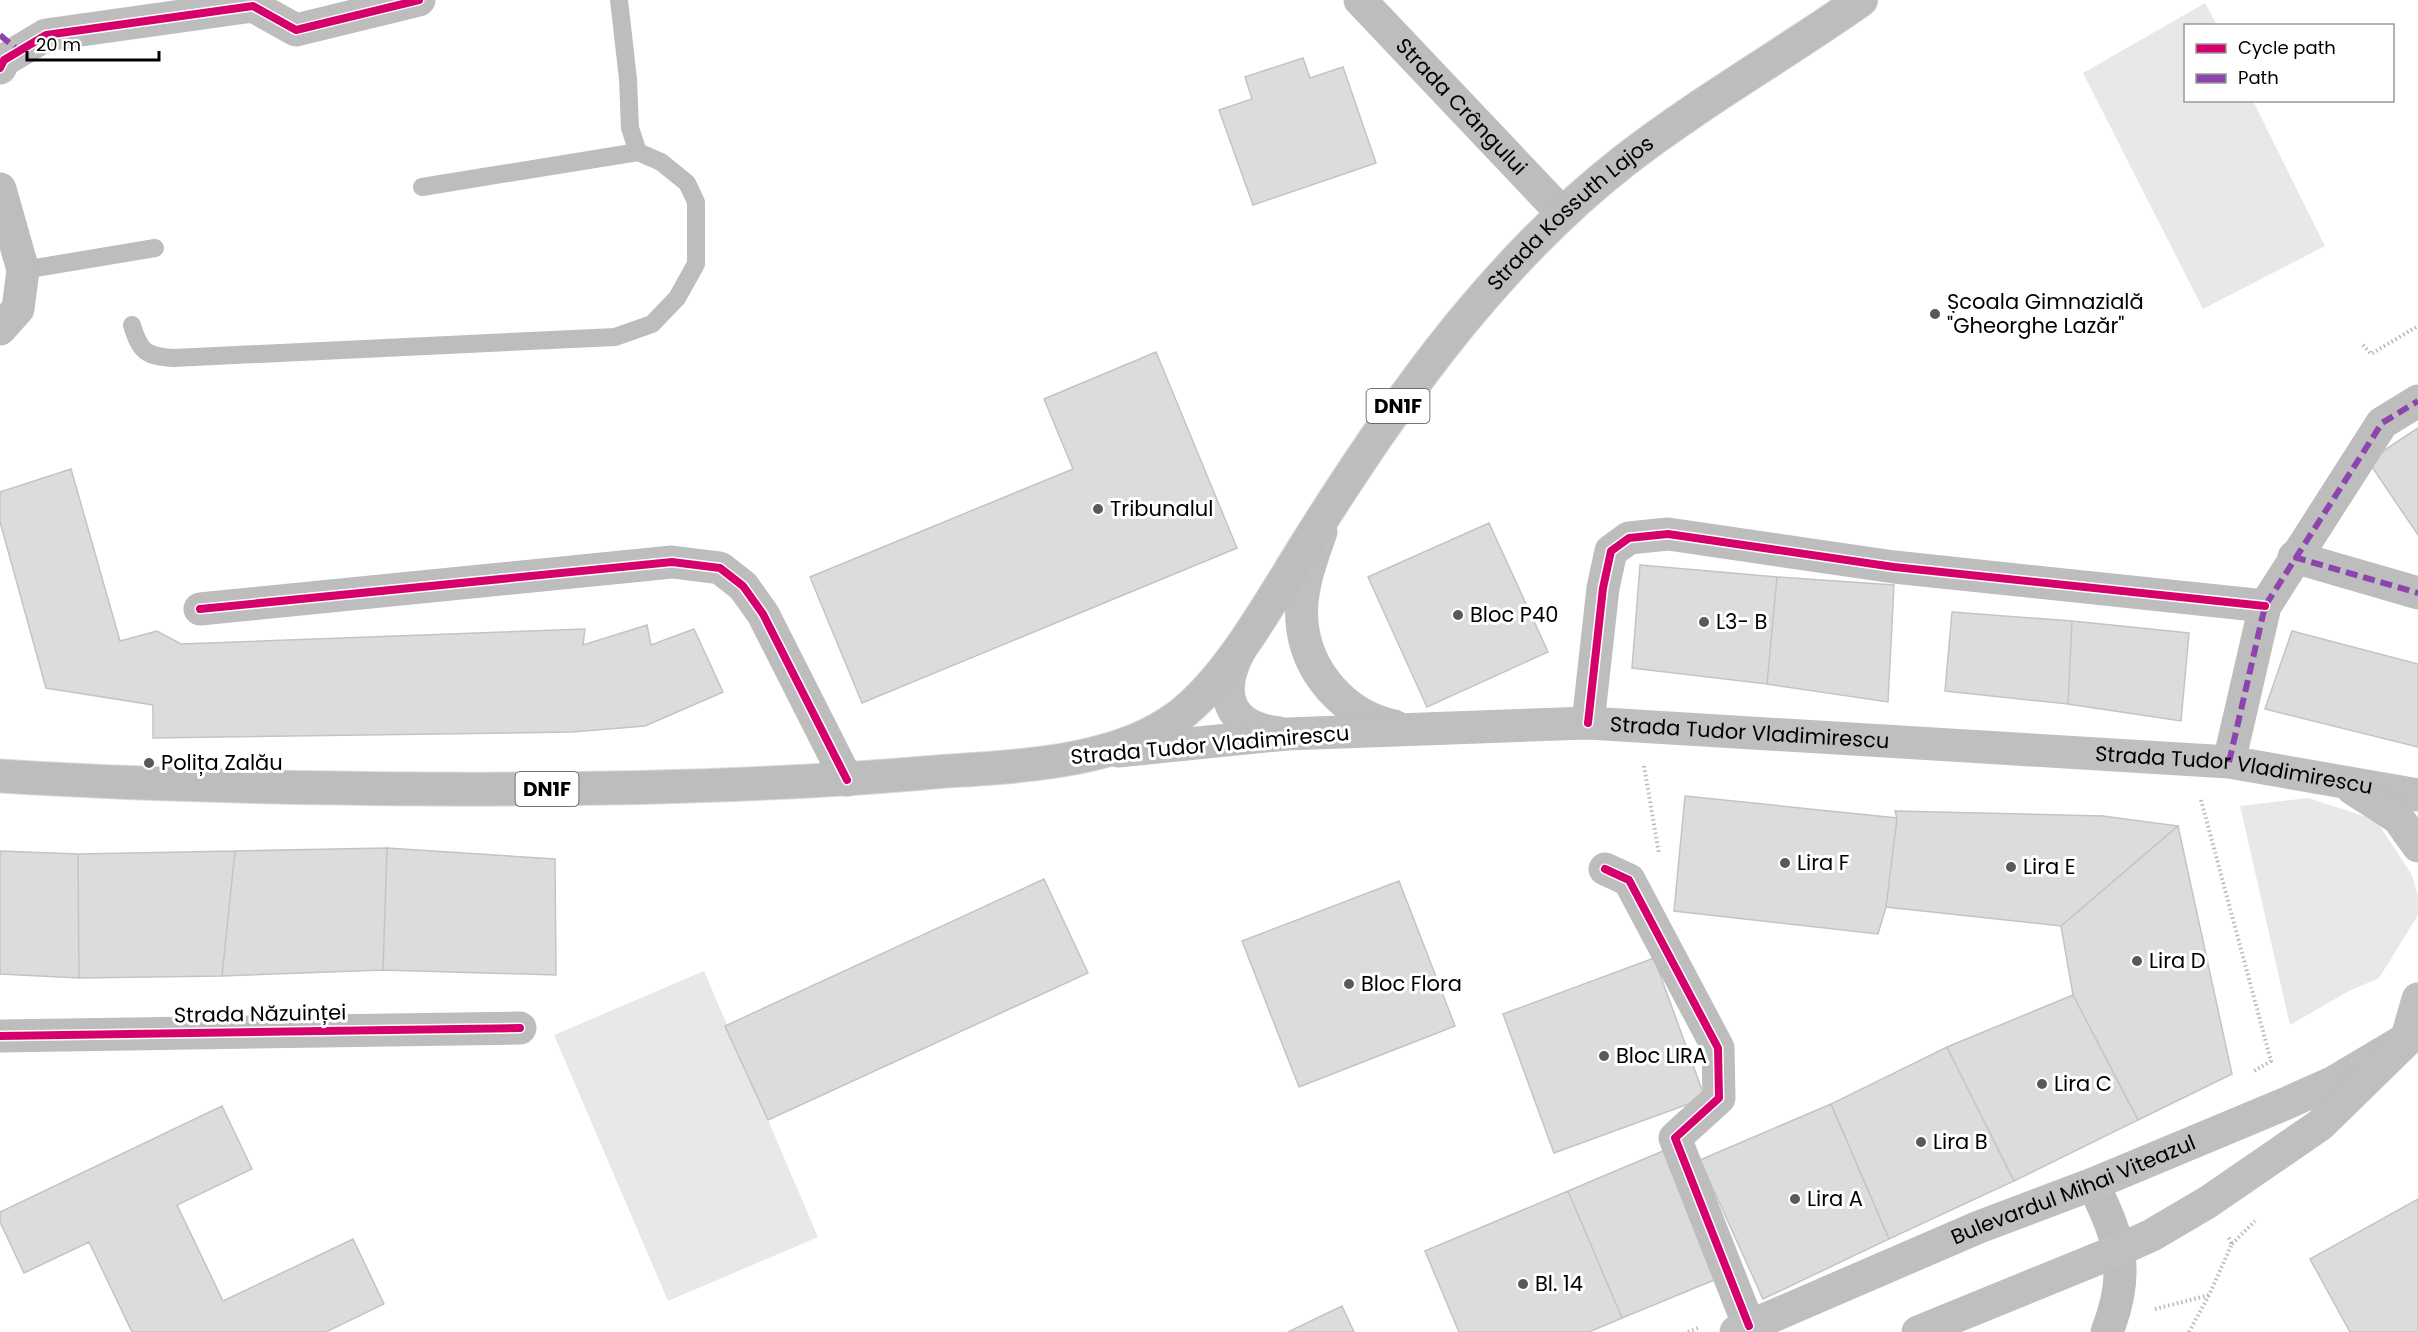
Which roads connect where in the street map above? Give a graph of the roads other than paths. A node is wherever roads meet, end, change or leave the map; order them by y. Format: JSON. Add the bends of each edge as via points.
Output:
{"nodes":[{"id":1,"x":419,"y":0,"type":"edge"},
{"id":2,"x":619,"y":0,"type":"edge"},
{"id":3,"x":1360,"y":0,"type":"edge"},
{"id":4,"x":1861,"y":0,"type":"edge"},
{"id":5,"x":6,"y":51,"type":"edge"},
{"id":6,"x":638,"y":152,"type":"junction"},
{"id":7,"x":422,"y":187,"type":"dead end"},
{"id":8,"x":0,"y":189,"type":"edge"},
{"id":9,"x":1562,"y":213,"type":"junction"},
{"id":10,"x":155,"y":248,"type":"dead end"},
{"id":11,"x":23,"y":270,"type":"junction"},
{"id":12,"x":132,"y":325,"type":"dead end"},
{"id":13,"x":0,"y":329,"type":"edge"},
{"id":14,"x":2418,"y":401,"type":"edge"},
{"id":15,"x":1341,"y":489,"type":"junction"},
{"id":16,"x":2294,"y":557,"type":"junction"},
{"id":17,"x":2418,"y":593,"type":"edge"},
{"id":18,"x":2265,"y":606,"type":"junction"},
{"id":19,"x":200,"y":609,"type":"dead end"},
{"id":20,"x":1260,"y":618,"type":"junction"},
{"id":21,"x":1588,"y":723,"type":"junction"},
{"id":22,"x":1402,"y":728,"type":"junction"},
{"id":23,"x":1287,"y":734,"type":"junction"},
{"id":24,"x":1093,"y":754,"type":"junction"},
{"id":25,"x":2229,"y":762,"type":"junction"},
{"id":26,"x":0,"y":776,"type":"edge"},
{"id":27,"x":847,"y":780,"type":"junction"},
{"id":28,"x":2339,"y":780,"type":"junction"},
{"id":29,"x":2418,"y":795,"type":"edge"},
{"id":30,"x":2418,"y":846,"type":"edge"},
{"id":31,"x":1605,"y":869,"type":"dead end"},
{"id":32,"x":2418,"y":999,"type":"edge"},
{"id":33,"x":520,"y":1028,"type":"dead end"},
{"id":34,"x":0,"y":1036,"type":"edge"},
{"id":35,"x":2412,"y":1037,"type":"edge"},
{"id":36,"x":2093,"y":1184,"type":"junction"},
{"id":37,"x":2120,"y":1250,"type":"junction"},
{"id":38,"x":1743,"y":1329,"type":"edge"},
{"id":39,"x":1918,"y":1332,"type":"edge"},
{"id":40,"x":2107,"y":1332,"type":"edge"}],
"edges":[{"from":1,"to":5,"type":"street","via":[[296,30],[253,6],[46,35]]},
{"from":2,"to":6,"type":"lane","via":[[630,128]]},
{"from":3,"to":9,"type":"street","name":"Strada Crângului"},
{"from":4,"to":9,"type":"street","name":"Strada Kossuth Lajos","number":"DN1F","via":[[1696,109]]},
{"from":6,"to":7,"type":"lane"},
{"from":6,"to":12,"type":"lane","via":[[661,162],[687,183],[696,202],[696,264],[677,298],[652,324],[615,337],[173,358],[151,356],[137,344]]},
{"from":8,"to":11,"type":"street"},
{"from":9,"to":15,"type":"street","name":"Strada Kossuth Lajos","number":"DN1F","via":[[1528,246],[1456,330]]},
{"from":10,"to":11,"type":"lane"},
{"from":11,"to":13,"type":"street","via":[[18,309]]},
{"from":14,"to":16,"type":"street","via":[[2382,423]]},
{"from":15,"to":20,"type":"street","name":"Strada Kossuth Lajos","number":"DN1F"},
{"from":15,"to":22,"type":"main road","name":"Strada Kossuth Lajos","via":[[1308,570],[1302,622],[1308,652],[1340,699],[1378,723]]},
{"from":16,"to":17,"type":"street"},
{"from":16,"to":18,"type":"street"},
{"from":18,"to":21,"type":"street","via":[[1894,567],[1668,534],[1629,538],[1611,551],[1603,588]]},
{"from":18,"to":25,"type":"street"},
{"from":19,"to":27,"type":"street","via":[[672,562],[720,568],[743,586],[763,614]]},
{"from":20,"to":23,"type":"main road","name":"Strada Kossuth Lajos","via":[[1231,671],[1230,704],[1235,714],[1255,728]]},
{"from":20,"to":24,"type":"street","name":"Strada Kossuth Lajos","number":"DN1F","via":[[1194,704],[1152,734]]},
{"from":21,"to":22,"type":"main road","name":"Strada Tudor Vladimirescu"},
{"from":21,"to":25,"type":"main road","name":"Strada Tudor Vladimirescu"},
{"from":22,"to":23,"type":"main road","name":"Strada Tudor Vladimirescu"},
{"from":23,"to":24,"type":"main road","name":"Strada Tudor Vladimirescu"},
{"from":24,"to":27,"type":"street","name":"Strada Tudor Vladimirescu","number":"DN1F"},
{"from":25,"to":28,"type":"main road","name":"Strada Tudor Vladimirescu"},
{"from":26,"to":27,"type":"street","name":"Strada Tudor Vladimirescu","number":"DN1F","via":[[285,788],[490,789]]},
{"from":28,"to":29,"type":"main road","name":"Strada Tudor Vladimirescu"},
{"from":28,"to":30,"type":"main road","via":[[2398,818]]},
{"from":31,"to":38,"type":"street","via":[[1629,880],[1718,1048],[1719,1098],[1675,1138]]},
{"from":32,"to":35,"type":"main road"},
{"from":33,"to":34,"type":"street","name":"Strada Năzuinței"},
{"from":35,"to":36,"type":"main road","name":"Bulevardul Mihai Viteazul","via":[[2325,1086]]},
{"from":35,"to":37,"type":"main road","via":[[2320,1125],[2208,1202]]},
{"from":36,"to":37,"type":"street"},
{"from":36,"to":38,"type":"main road","name":"Bulevardul Mihai Viteazul","via":[[1979,1227]]},
{"from":37,"to":39,"type":"main road"},
{"from":37,"to":40,"type":"street","via":[[2122,1278]]}]}
